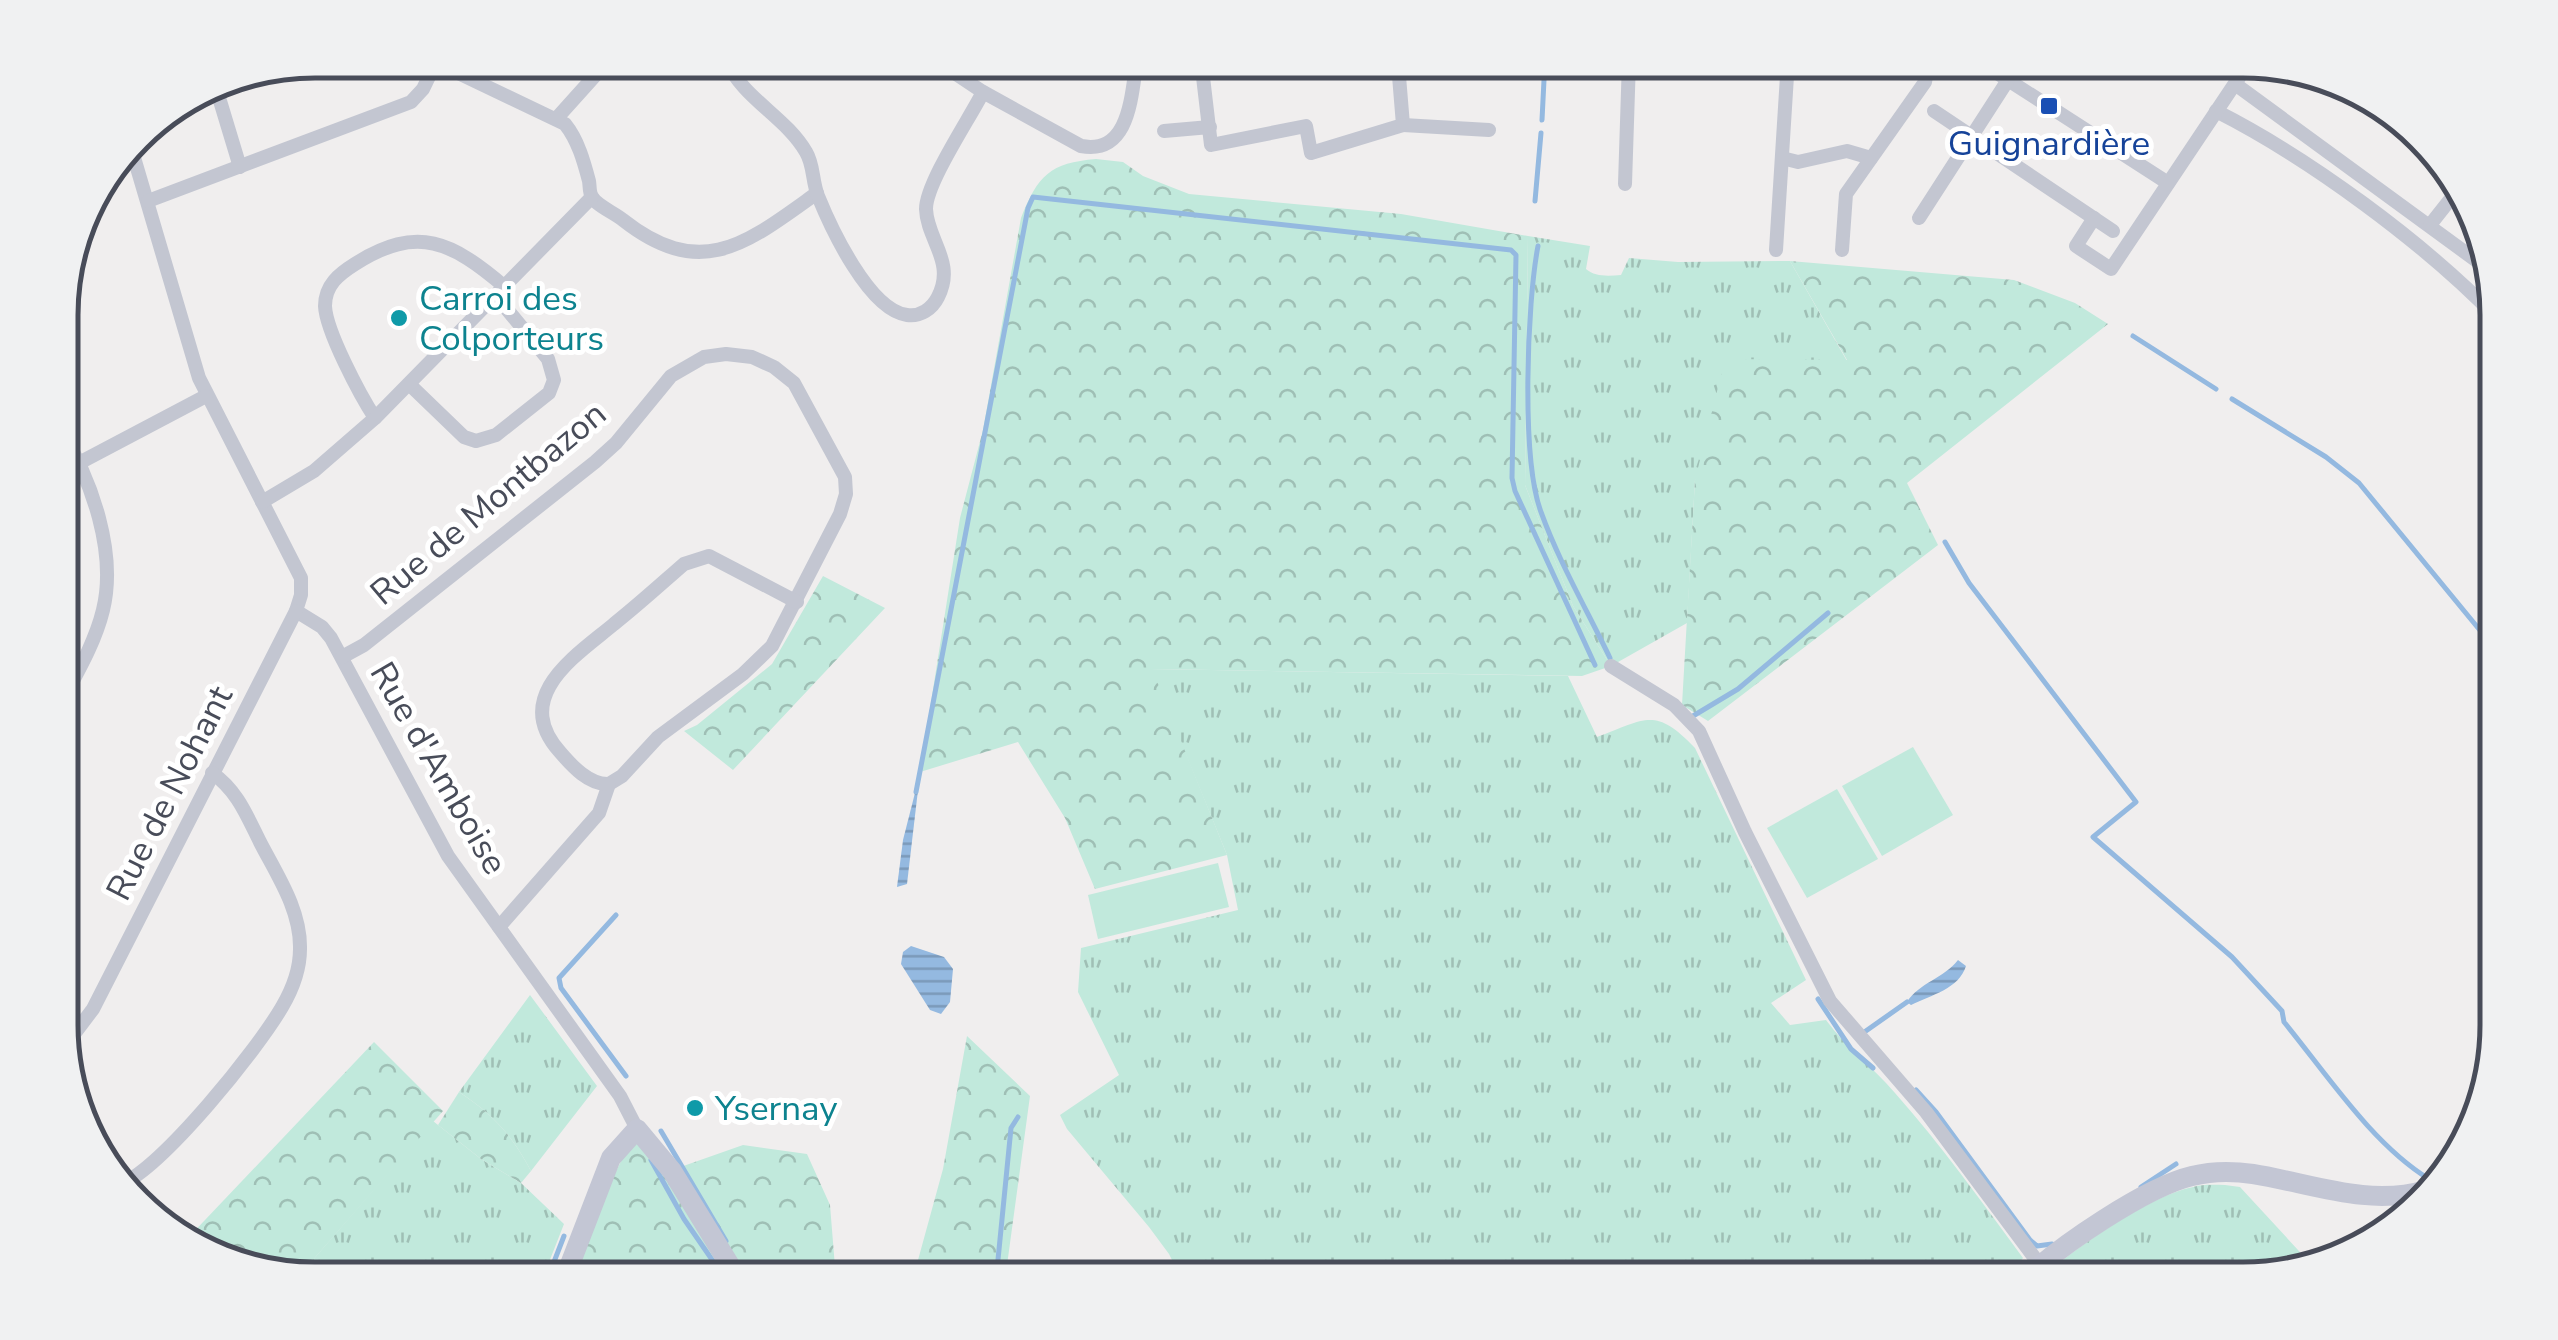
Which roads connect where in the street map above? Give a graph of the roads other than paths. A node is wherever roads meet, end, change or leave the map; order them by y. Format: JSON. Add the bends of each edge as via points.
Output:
{"nodes":[{"id":1,"x":427,"y":78,"type":"edge"},
{"id":2,"x":469,"y":78,"type":"edge"},
{"id":3,"x":592,"y":78,"type":"edge"},
{"id":4,"x":735,"y":78,"type":"edge"},
{"id":5,"x":962,"y":78,"type":"edge"},
{"id":6,"x":1133,"y":78,"type":"edge"},
{"id":7,"x":1204,"y":78,"type":"edge"},
{"id":8,"x":1399,"y":78,"type":"edge"},
{"id":9,"x":1628,"y":78,"type":"edge"},
{"id":10,"x":1787,"y":78,"type":"edge"},
{"id":11,"x":1926,"y":78,"type":"edge"},
{"id":12,"x":2005,"y":78,"type":"edge"},
{"id":13,"x":2239,"y":78,"type":"edge"},
{"id":14,"x":2008,"y":80,"type":"junction"},
{"id":15,"x":2235,"y":84,"type":"junction"},
{"id":16,"x":983,"y":92,"type":"junction"},
{"id":17,"x":219,"y":98,"type":"edge"},
{"id":18,"x":1934,"y":111,"type":"dead end"},
{"id":19,"x":2216,"y":111,"type":"junction"},
{"id":20,"x":556,"y":119,"type":"junction"},
{"id":21,"x":1402,"y":125,"type":"junction"},
{"id":22,"x":1210,"y":127,"type":"junction"},
{"id":23,"x":1488,"y":130,"type":"dead end"},
{"id":24,"x":1164,"y":131,"type":"dead end"},
{"id":25,"x":1972,"y":136,"type":"junction"},
{"id":26,"x":1782,"y":158,"type":"junction"},
{"id":27,"x":1870,"y":158,"type":"junction"},
{"id":28,"x":135,"y":159,"type":"edge"},
{"id":29,"x":240,"y":167,"type":"junction"},
{"id":30,"x":2168,"y":183,"type":"junction"},
{"id":31,"x":1625,"y":184,"type":"dead end"},
{"id":32,"x":817,"y":193,"type":"junction"},
{"id":33,"x":592,"y":197,"type":"junction"},
{"id":34,"x":2450,"y":199,"type":"edge"},
{"id":35,"x":148,"y":202,"type":"junction"},
{"id":36,"x":1919,"y":218,"type":"dead end"},
{"id":37,"x":2094,"y":218,"type":"junction"},
{"id":38,"x":2430,"y":225,"type":"junction"},
{"id":39,"x":2113,"y":231,"type":"dead end"},
{"id":40,"x":1776,"y":250,"type":"dead end"},
{"id":41,"x":1842,"y":250,"type":"dead end"},
{"id":42,"x":2473,"y":257,"type":"edge"},
{"id":43,"x":501,"y":291,"type":"junction"},
{"id":44,"x":2479,"y":299,"type":"edge"},
{"id":45,"x":409,"y":384,"type":"junction"},
{"id":46,"x":206,"y":396,"type":"junction"},
{"id":47,"x":375,"y":418,"type":"junction"},
{"id":48,"x":79,"y":464,"type":"joint"},
{"id":49,"x":262,"y":502,"type":"junction"},
{"id":50,"x":797,"y":602,"type":"junction"},
{"id":51,"x":296,"y":612,"type":"junction"},
{"id":52,"x":342,"y":658,"type":"junction"},
{"id":53,"x":1611,"y":666,"type":"dead end"},
{"id":54,"x":78,"y":670,"type":"edge"},
{"id":55,"x":212,"y":773,"type":"junction"},
{"id":56,"x":609,"y":784,"type":"junction"},
{"id":57,"x":499,"y":927,"type":"junction"},
{"id":58,"x":78,"y":1029,"type":"edge"},
{"id":59,"x":636,"y":1129,"type":"junction"},
{"id":60,"x":132,"y":1177,"type":"edge"},
{"id":61,"x":2411,"y":1193,"type":"edge"},
{"id":62,"x":571,"y":1262,"type":"edge"},
{"id":63,"x":728,"y":1262,"type":"edge"},
{"id":64,"x":2025,"y":1262,"type":"edge"},
{"id":65,"x":2047,"y":1262,"type":"edge"}],
"edges":[{"from":1,"to":29,"type":"street","via":[[410,102]]},
{"from":2,"to":20,"type":"street"},
{"from":3,"to":20,"type":"street"},
{"from":4,"to":32,"type":"street","via":[[807,153]]},
{"from":5,"to":16,"type":"street"},
{"from":6,"to":16,"type":"street","via":[[1125,124],[1098,147],[1080,146]]},
{"from":7,"to":22,"type":"street"},
{"from":8,"to":21,"type":"street"},
{"from":9,"to":31,"type":"street"},
{"from":10,"to":26,"type":"street"},
{"from":11,"to":27,"type":"street"},
{"from":12,"to":14,"type":"street"},
{"from":13,"to":15,"type":"street"},
{"from":14,"to":25,"type":"street"},
{"from":14,"to":30,"type":"street"},
{"from":15,"to":19,"type":"street"},
{"from":15,"to":38,"type":"street"},
{"from":16,"to":32,"type":"street","via":[[928,198],[944,268],[939,295],[926,311],[898,313],[868,289]]},
{"from":17,"to":29,"type":"street"},
{"from":18,"to":25,"type":"street"},
{"from":19,"to":30,"type":"street"},
{"from":19,"to":44,"type":"street","via":[[2343,189]]},
{"from":20,"to":33,"type":"street","via":[[576,140]]},
{"from":21,"to":22,"type":"street","via":[[1310,153],[1306,126],[1211,144]]},
{"from":21,"to":23,"type":"street"},
{"from":22,"to":24,"type":"street"},
{"from":25,"to":36,"type":"street"},
{"from":25,"to":37,"type":"street"},
{"from":26,"to":27,"type":"street","via":[[1798,162],[1847,151]]},
{"from":26,"to":40,"type":"street"},
{"from":27,"to":41,"type":"street","via":[[1846,194]]},
{"from":28,"to":35,"type":"street"},
{"from":29,"to":35,"type":"street"},
{"from":30,"to":37,"type":"street","via":[[2111,269],[2076,246]]},
{"from":32,"to":33,"type":"street","via":[[742,243],[694,252],[642,236]]},
{"from":33,"to":43,"type":"street"},
{"from":34,"to":38,"type":"street"},
{"from":35,"to":46,"type":"street"},
{"from":37,"to":39,"type":"street"},
{"from":38,"to":42,"type":"street"},
{"from":43,"to":45,"type":"street"},
{"from":43,"to":45,"type":"street","via":[[548,359],[554,380],[549,393],[496,435],[476,441]]},
{"from":43,"to":47,"type":"street","via":[[453,248],[424,240],[370,254],[335,278],[325,302],[327,318]]},
{"from":45,"to":47,"type":"street"},
{"from":46,"to":48,"type":"street"},
{"from":46,"to":49,"type":"street"},
{"from":47,"to":49,"type":"street","via":[[314,471]]},
{"from":48,"to":54,"type":"street","via":[[102,535],[106,592]]},
{"from":49,"to":51,"type":"street","via":[[301,578]]},
{"from":50,"to":52,"type":"street","name":"Rue de Montbazon","via":[[844,504],[845,477],[794,383],[764,362],[726,354],[680,368],[595,462]]},
{"from":50,"to":56,"type":"street","name":"Rue de Montbazon","via":[[754,665],[658,737]]},
{"from":50,"to":56,"type":"street","via":[[701,556],[568,660],[548,689],[546,728],[588,779]]},
{"from":51,"to":52,"type":"street","name":"Rue d'Amboise","via":[[322,627]]},
{"from":51,"to":55,"type":"street","name":"Rue de Nohant"},
{"from":52,"to":57,"type":"street","name":"Rue d'Amboise","via":[[442,846]]},
{"from":53,"to":64,"type":"street","via":[[1674,706],[1699,731],[1830,1001],[1926,1112]]},
{"from":55,"to":58,"type":"street","name":"Rue de Nohant"},
{"from":55,"to":60,"type":"street","via":[[235,794],[286,892],[299,932],[299,962],[282,1007],[230,1078]]},
{"from":56,"to":57,"type":"street","name":"Rue de Montbazon","via":[[599,812]]},
{"from":57,"to":59,"type":"street","name":"Rue d'Amboise","via":[[620,1096]]},
{"from":59,"to":62,"type":"street","via":[[611,1158]]},
{"from":59,"to":63,"type":"street","via":[[672,1170]]},
{"from":61,"to":65,"type":"street","via":[[2372,1196],[2253,1174],[2190,1176],[2144,1197]]}]}
